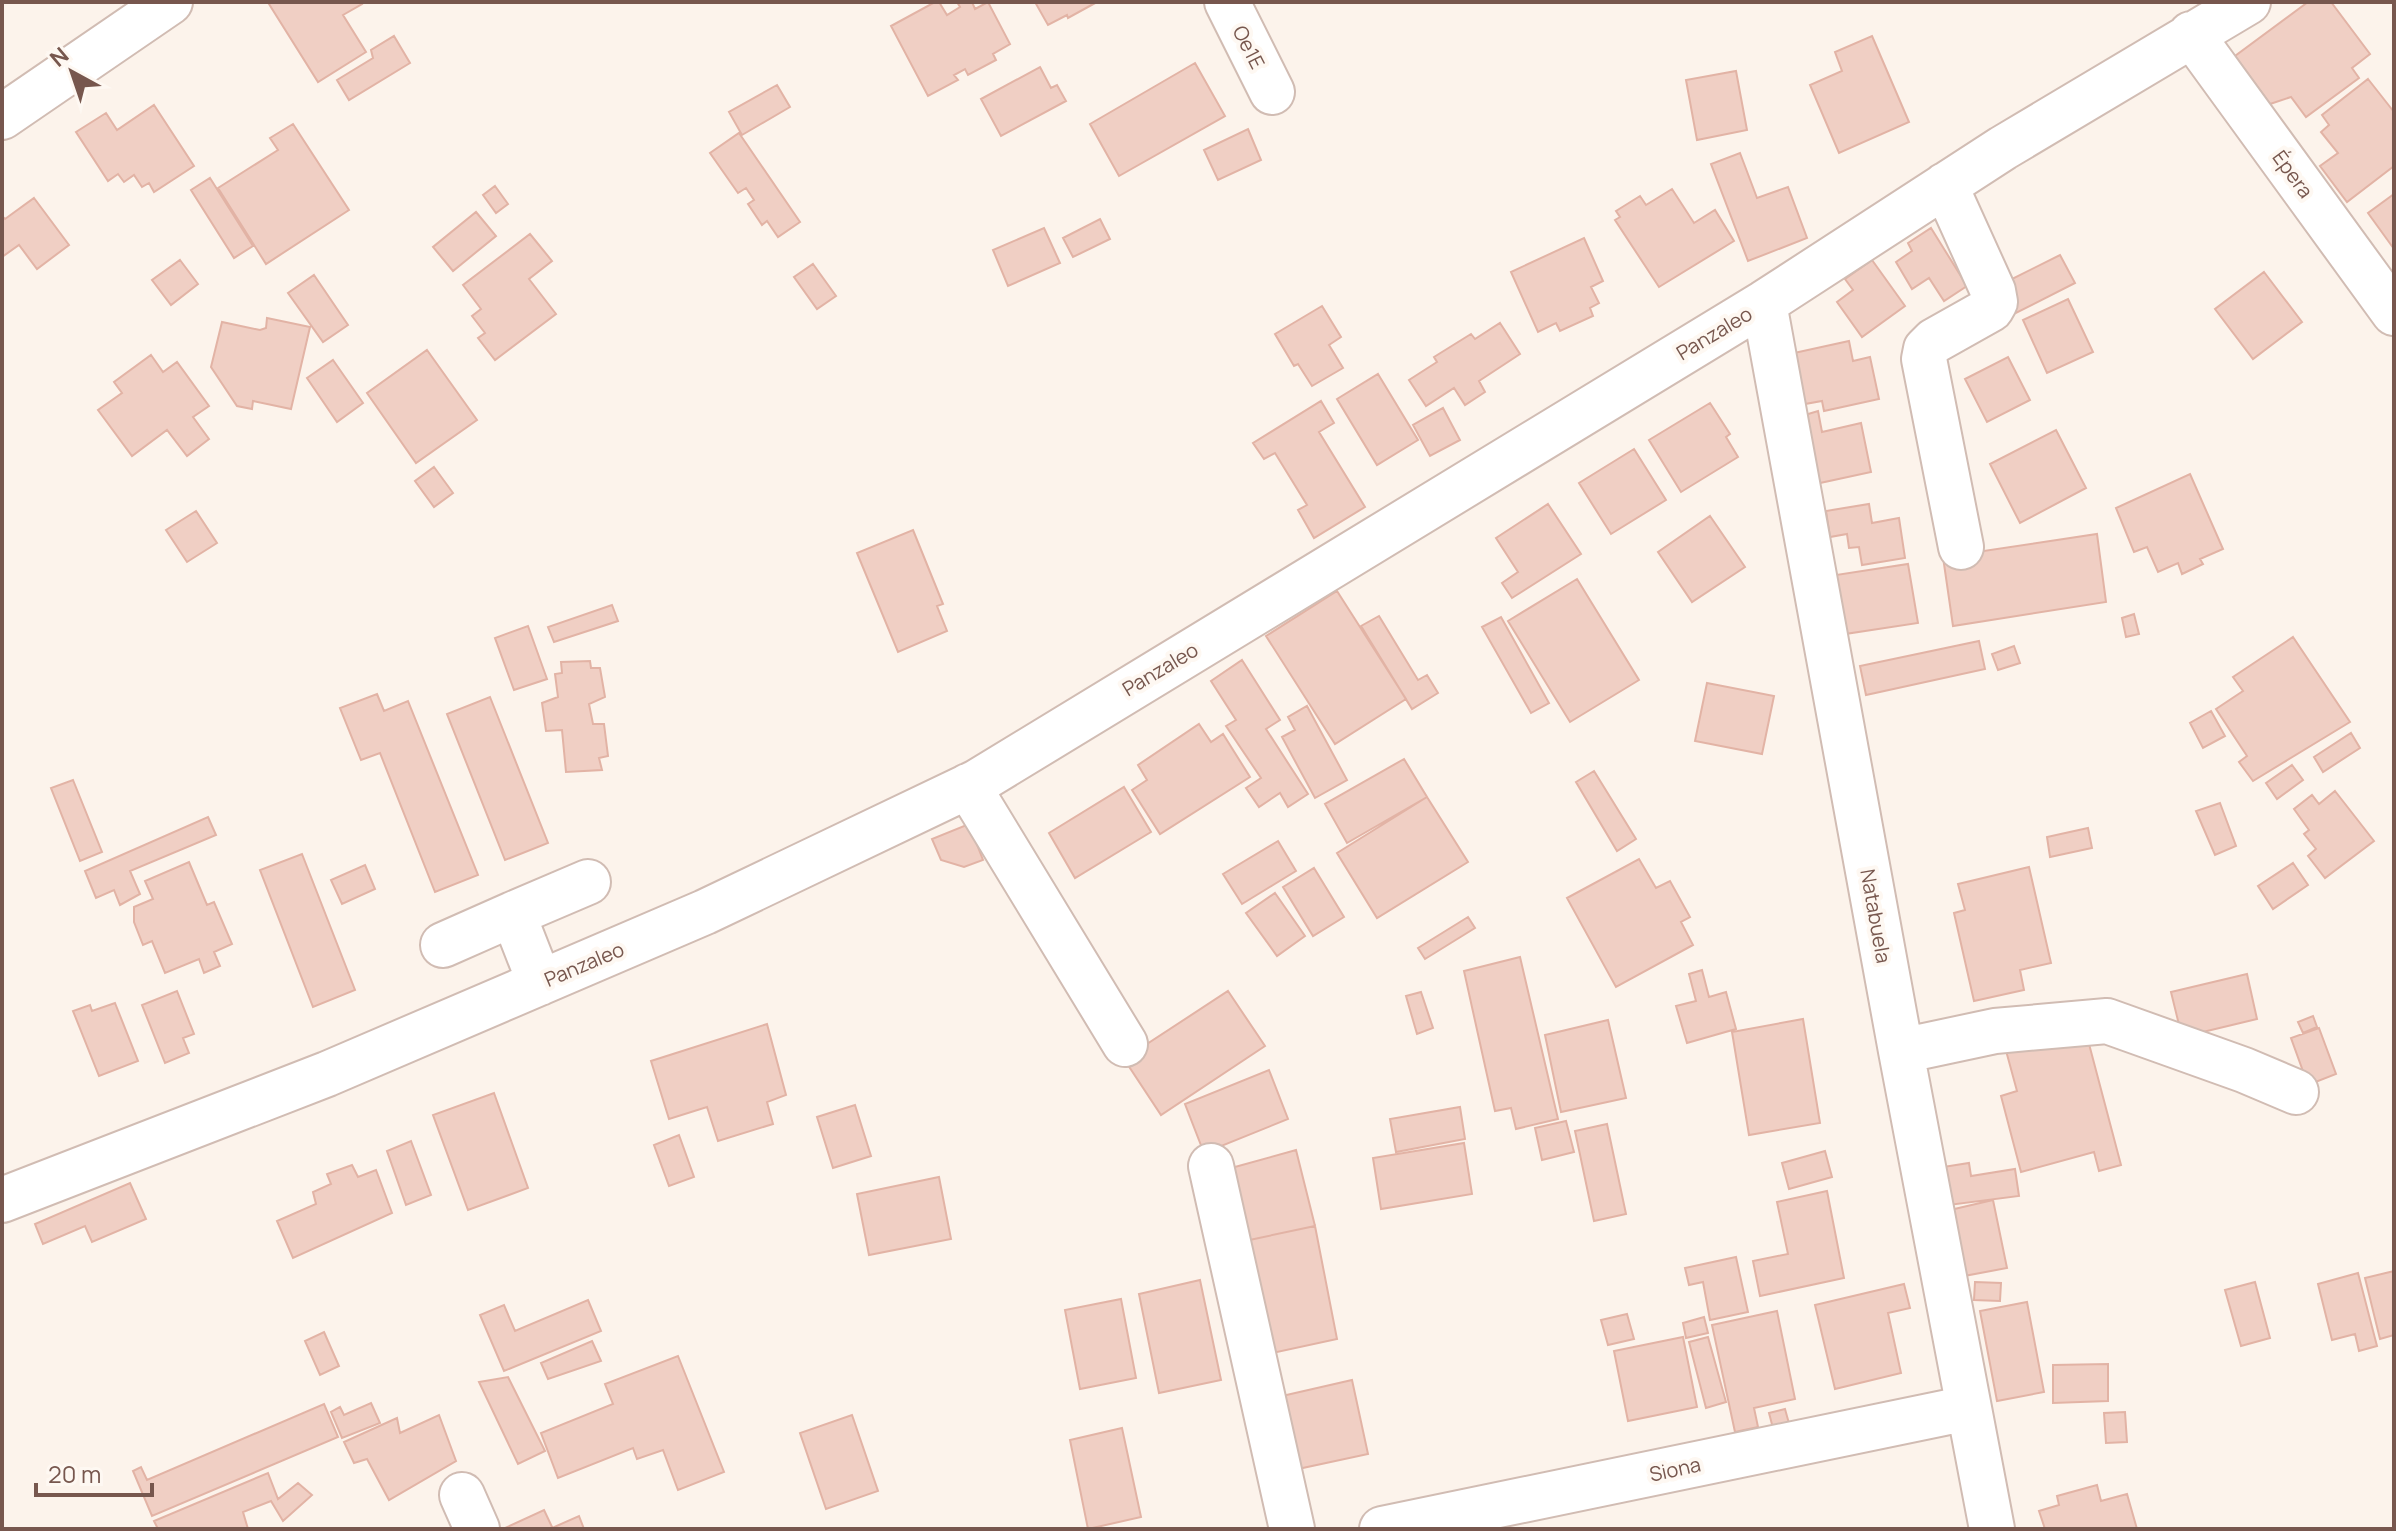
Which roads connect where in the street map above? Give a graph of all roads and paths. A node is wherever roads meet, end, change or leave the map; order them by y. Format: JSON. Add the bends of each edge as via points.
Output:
{"nodes":[{"id":1,"x":170,"y":2,"type":"edge"},
{"id":2,"x":1227,"y":2,"type":"edge"},
{"id":3,"x":2248,"y":2,"type":"edge"},
{"id":4,"x":2191,"y":34,"type":"junction"},
{"id":5,"x":1272,"y":92,"type":"dead end"},
{"id":6,"x":2,"y":117,"type":"edge"},
{"id":7,"x":1945,"y":185,"type":"junction"},
{"id":8,"x":1764,"y":303,"type":"junction"},
{"id":9,"x":2394,"y":313,"type":"edge"},
{"id":10,"x":1961,"y":547,"type":"dead end"},
{"id":11,"x":968,"y":786,"type":"junction"},
{"id":12,"x":588,"y":882,"type":"dead end"},
{"id":13,"x":513,"y":914,"type":"junction"},
{"id":14,"x":443,"y":945,"type":"dead end"},
{"id":15,"x":540,"y":983,"type":"junction"},
{"id":16,"x":1125,"y":1044,"type":"dead end"},
{"id":17,"x":1901,"y":1051,"type":"junction"},
{"id":18,"x":2296,"y":1092,"type":"dead end"},
{"id":19,"x":1211,"y":1166,"type":"dead end"},
{"id":20,"x":2,"y":1200,"type":"edge"},
{"id":21,"x":1968,"y":1408,"type":"junction"},
{"id":22,"x":1292,"y":1529,"type":"edge"},
{"id":23,"x":1382,"y":1529,"type":"edge"},
{"id":24,"x":1992,"y":1529,"type":"edge"}],
"edges":[{"from":1,"to":6,"type":"street"},
{"from":2,"to":5,"type":"street","name":"Oe1E"},
{"from":3,"to":4,"type":"street","name":"Panzaleo"},
{"from":4,"to":7,"type":"street","name":"Panzaleo"},
{"from":4,"to":9,"type":"street","name":"Épera"},
{"from":7,"to":8,"type":"street","name":"Panzaleo"},
{"from":7,"to":10,"type":"street","via":[[1995,302],[1934,341],[1924,359]]},
{"from":8,"to":11,"type":"street","name":"Panzaleo"},
{"from":8,"to":17,"type":"street","name":"Natabuela"},
{"from":11,"to":15,"type":"street","name":"Panzaleo","via":[[705,912]]},
{"from":11,"to":16,"type":"street"},
{"from":12,"to":13,"type":"street"},
{"from":13,"to":14,"type":"street"},
{"from":13,"to":15,"type":"street"},
{"from":15,"to":20,"type":"street","name":"Panzaleo","via":[[327,1074]]},
{"from":17,"to":18,"type":"street","via":[[1995,1031],[2107,1021]]},
{"from":17,"to":21,"type":"street","name":"Natabuela"},
{"from":19,"to":22,"type":"street"},
{"from":21,"to":23,"type":"street","name":"Siona"},
{"from":21,"to":24,"type":"street","name":"Natabuela"}]}
